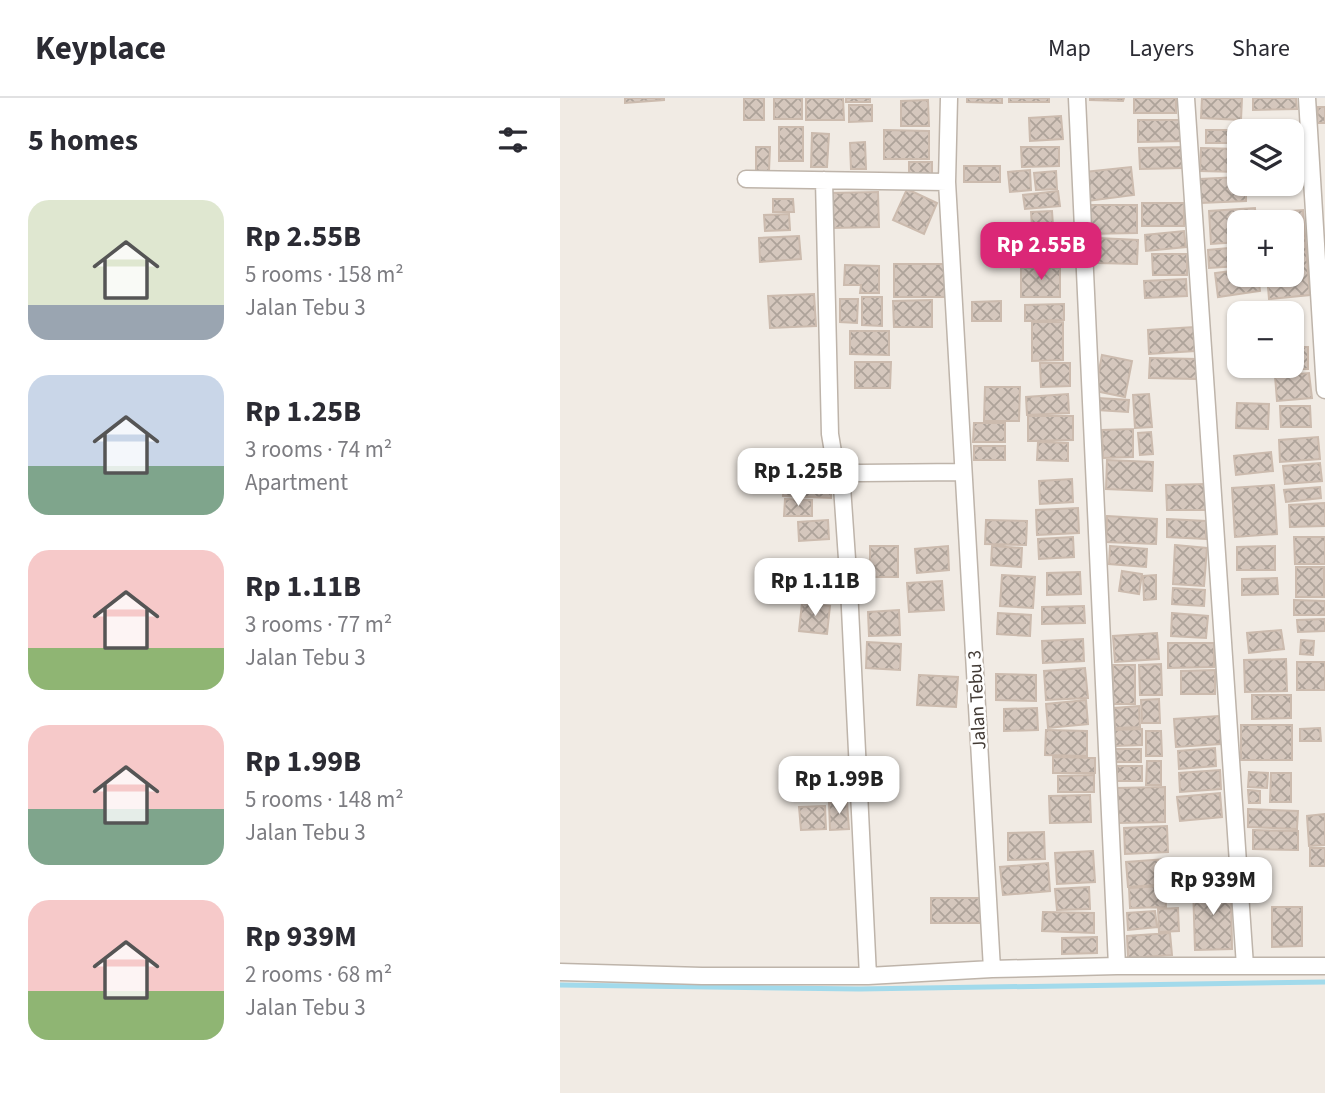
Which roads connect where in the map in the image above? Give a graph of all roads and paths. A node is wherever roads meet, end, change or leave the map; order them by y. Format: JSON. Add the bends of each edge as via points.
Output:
{"nodes":[{"id":1,"x":948,"y":98,"type":"edge"},
{"id":2,"x":1077,"y":98,"type":"edge"},
{"id":3,"x":1186,"y":98,"type":"edge"},
{"id":4,"x":1307,"y":98,"type":"edge"},
{"id":5,"x":746,"y":180,"type":"dead end"},
{"id":6,"x":824,"y":180,"type":"junction"},
{"id":7,"x":947,"y":182,"type":"junction"},
{"id":8,"x":1325,"y":390,"type":"edge"},
{"id":9,"x":841,"y":472,"type":"junction"},
{"id":10,"x":963,"y":472,"type":"junction"},
{"id":11,"x":1117,"y":965,"type":"junction"},
{"id":12,"x":1325,"y":965,"type":"edge"},
{"id":13,"x":1245,"y":966,"type":"junction"},
{"id":14,"x":992,"y":970,"type":"junction"},
{"id":15,"x":560,"y":972,"type":"edge"},
{"id":16,"x":868,"y":976,"type":"junction"}],
"edges":[{"from":1,"to":7,"type":"street","name":"Jalan Tebu 3"},
{"from":2,"to":11,"type":"street"},
{"from":3,"to":13,"type":"street"},
{"from":4,"to":8,"type":"street"},
{"from":5,"to":6,"type":"street"},
{"from":6,"to":7,"type":"street"},
{"from":6,"to":9,"type":"street","via":[[830,434],[835,464]]},
{"from":7,"to":10,"type":"street","name":"Jalan Tebu 3"},
{"from":9,"to":10,"type":"street"},
{"from":9,"to":16,"type":"street"},
{"from":10,"to":14,"type":"street","name":"Jalan Tebu 3"},
{"from":11,"to":13,"type":"street"},
{"from":11,"to":14,"type":"street"},
{"from":12,"to":13,"type":"street"},
{"from":14,"to":16,"type":"street"},
{"from":15,"to":16,"type":"street"}]}
